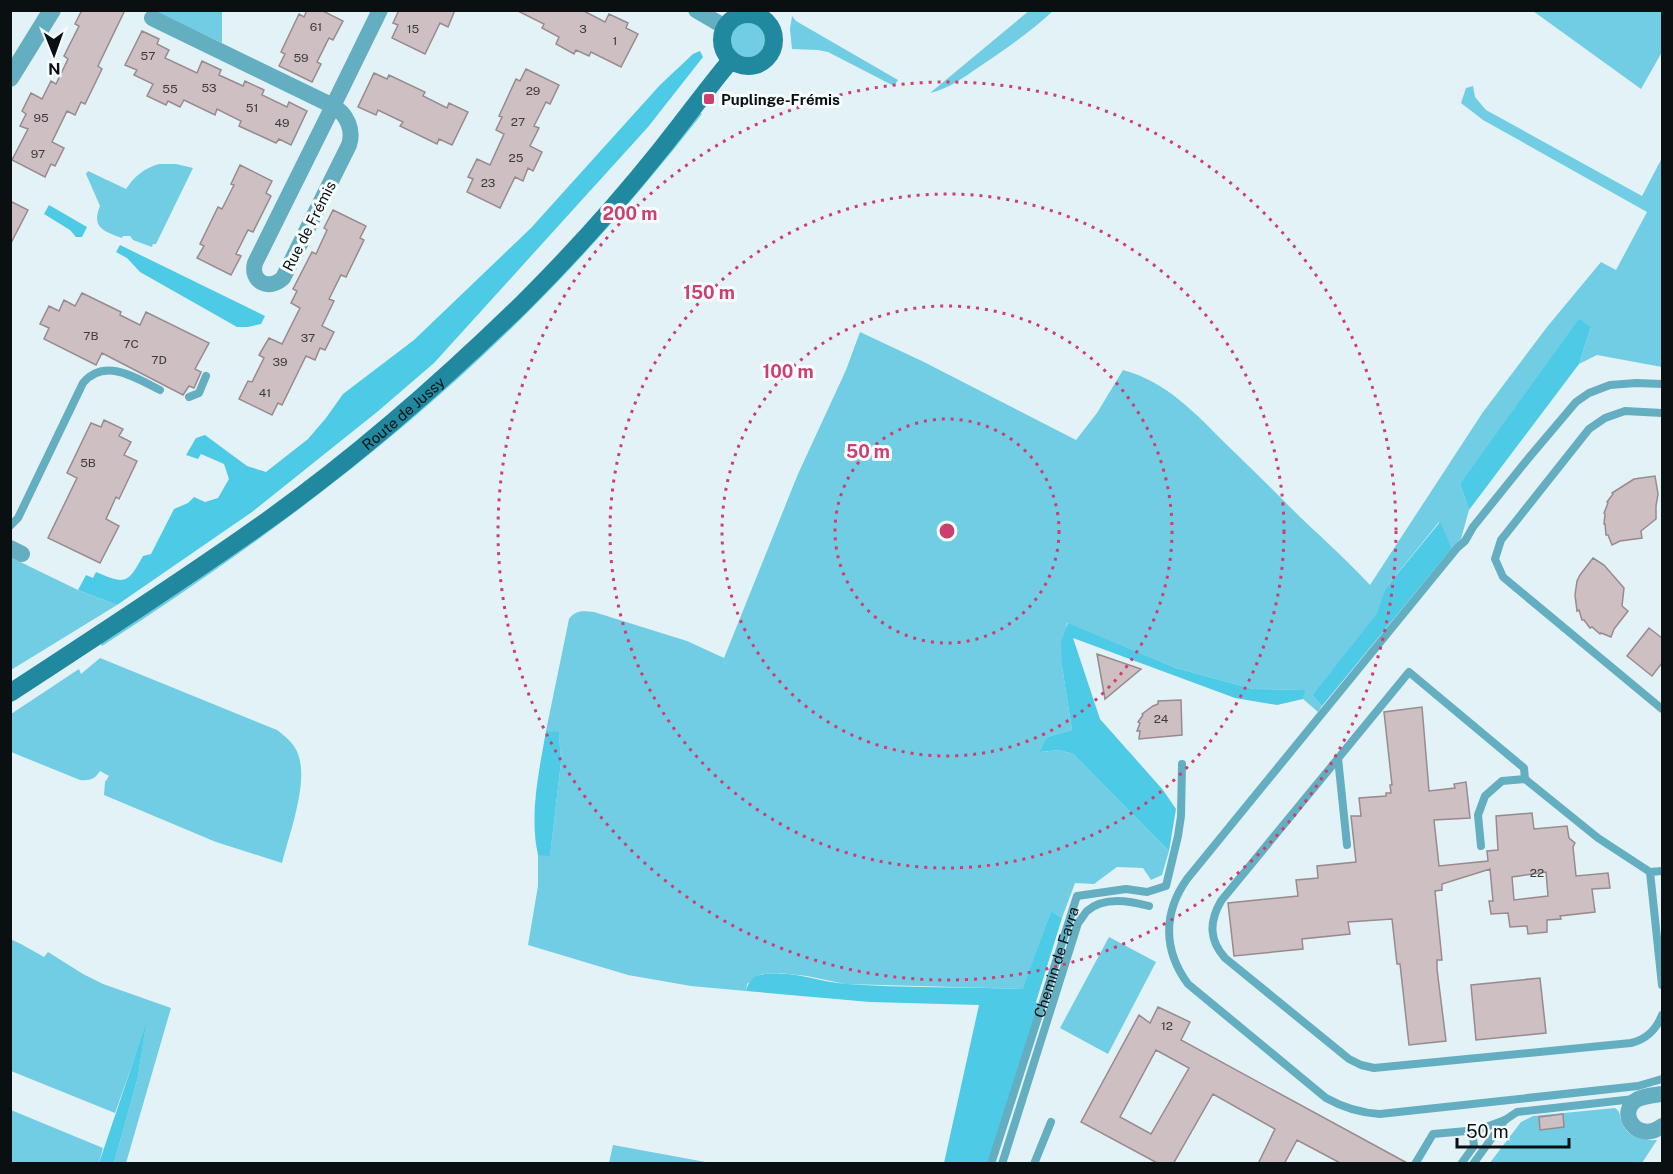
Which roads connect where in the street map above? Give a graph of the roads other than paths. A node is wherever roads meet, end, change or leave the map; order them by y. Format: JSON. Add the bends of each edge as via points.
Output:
{"nodes":[{"id":1,"x":52,"y":10,"type":"edge"},
{"id":2,"x":380,"y":10,"type":"edge"},
{"id":3,"x":696,"y":10,"type":"edge"},
{"id":4,"x":763,"y":14,"type":"edge"},
{"id":5,"x":152,"y":18,"type":"dead end"},
{"id":6,"x":725,"y":27,"type":"junction"},
{"id":7,"x":731,"y":60,"type":"junction"},
{"id":8,"x":10,"y":78,"type":"edge"},
{"id":9,"x":333,"y":106,"type":"junction"},
{"id":10,"x":206,"y":376,"type":"dead end"},
{"id":11,"x":1662,"y":384,"type":"edge"},
{"id":12,"x":160,"y":390,"type":"dead end"},
{"id":13,"x":189,"y":397,"type":"dead end"},
{"id":14,"x":1662,"y":413,"type":"edge"},
{"id":15,"x":10,"y":526,"type":"edge"},
{"id":16,"x":10,"y":693,"type":"edge"},
{"id":17,"x":1662,"y":709,"type":"edge"},
{"id":18,"x":1338,"y":758,"type":"junction"},
{"id":19,"x":1182,"y":765,"type":"dead end"},
{"id":20,"x":1525,"y":779,"type":"junction"},
{"id":21,"x":1347,"y":845,"type":"dead end"},
{"id":22,"x":1481,"y":846,"type":"dead end"},
{"id":23,"x":1662,"y":871,"type":"edge"},
{"id":24,"x":1650,"y":872,"type":"junction"},
{"id":25,"x":1149,"y":906,"type":"dead end"},
{"id":26,"x":1662,"y":985,"type":"edge"},
{"id":27,"x":1662,"y":1015,"type":"edge"},
{"id":28,"x":1662,"y":1078,"type":"edge"},
{"id":29,"x":1662,"y":1094,"type":"edge"},
{"id":30,"x":1640,"y":1098,"type":"junction"},
{"id":31,"x":1505,"y":1120,"type":"junction"},
{"id":32,"x":1051,"y":1122,"type":"dead end"},
{"id":33,"x":1662,"y":1126,"type":"edge"},
{"id":34,"x":1472,"y":1130,"type":"junction"},
{"id":35,"x":991,"y":1164,"type":"edge"},
{"id":36,"x":1002,"y":1164,"type":"edge"},
{"id":37,"x":1034,"y":1164,"type":"edge"},
{"id":38,"x":1415,"y":1164,"type":"edge"},
{"id":39,"x":1461,"y":1164,"type":"edge"},
{"id":40,"x":1473,"y":1164,"type":"edge"}],
"edges":[{"from":1,"to":8,"type":"street"},
{"from":2,"to":9,"type":"street","name":"Rue de Frémis"},
{"from":3,"to":6,"type":"street"},
{"from":4,"to":6,"type":"main road","via":[[741,14]]},
{"from":4,"to":7,"type":"main road","via":[[774,36],[768,56],[751,66]]},
{"from":5,"to":9,"type":"street","name":"Rue de Frémis"},
{"from":6,"to":7,"type":"main road","via":[[723,50]]},
{"from":7,"to":16,"type":"main road","name":"Route de Jussy","via":[[571,252],[427,393],[269,519]]},
{"from":9,"to":9,"type":"street","name":"Rue de Frémis","via":[[255,263],[254,274],[261,282],[274,284],[283,278],[349,145],[350,127]]},
{"from":10,"to":13,"type":"lane","via":[[199,393]]},
{"from":11,"to":28,"type":"lane","via":[[1610,385],[1576,402],[1187,879],[1173,904],[1169,921],[1170,948],[1188,984],[1326,1098],[1345,1108],[1380,1114],[1626,1088]]},
{"from":12,"to":15,"type":"lane","via":[[118,371],[104,370],[88,378],[18,518]]},
{"from":14,"to":17,"type":"lane","via":[[1625,411],[1589,429],[1501,540],[1495,559],[1503,577]]},
{"from":18,"to":20,"type":"lane","via":[[1409,672],[1524,768]]},
{"from":18,"to":21,"type":"lane"},
{"from":18,"to":27,"type":"lane","via":[[1221,901],[1212,924],[1218,950],[1225,958],[1349,1059],[1374,1068],[1631,1043],[1652,1032]]},
{"from":19,"to":35,"type":"lane","name":"Chemin de Favra","via":[[1181,816],[1167,886],[1146,892],[1126,889],[1077,896]]},
{"from":20,"to":22,"type":"lane","via":[[1502,781],[1485,796],[1478,815]]},
{"from":20,"to":24,"type":"lane","via":[[1598,838]]},
{"from":23,"to":24,"type":"lane"},
{"from":24,"to":26,"type":"lane"},
{"from":25,"to":36,"type":"lane","via":[[1102,903],[1078,923]]},
{"from":29,"to":30,"type":"street"},
{"from":30,"to":31,"type":"lane","via":[[1516,1112]]},
{"from":30,"to":33,"type":"street","via":[[1629,1108],[1635,1128],[1648,1132]]},
{"from":31,"to":34,"type":"lane"},
{"from":31,"to":40,"type":"lane"},
{"from":32,"to":37,"type":"lane"},
{"from":34,"to":38,"type":"lane","via":[[1433,1134]]},
{"from":34,"to":39,"type":"lane","via":[[1474,1146]]}]}
